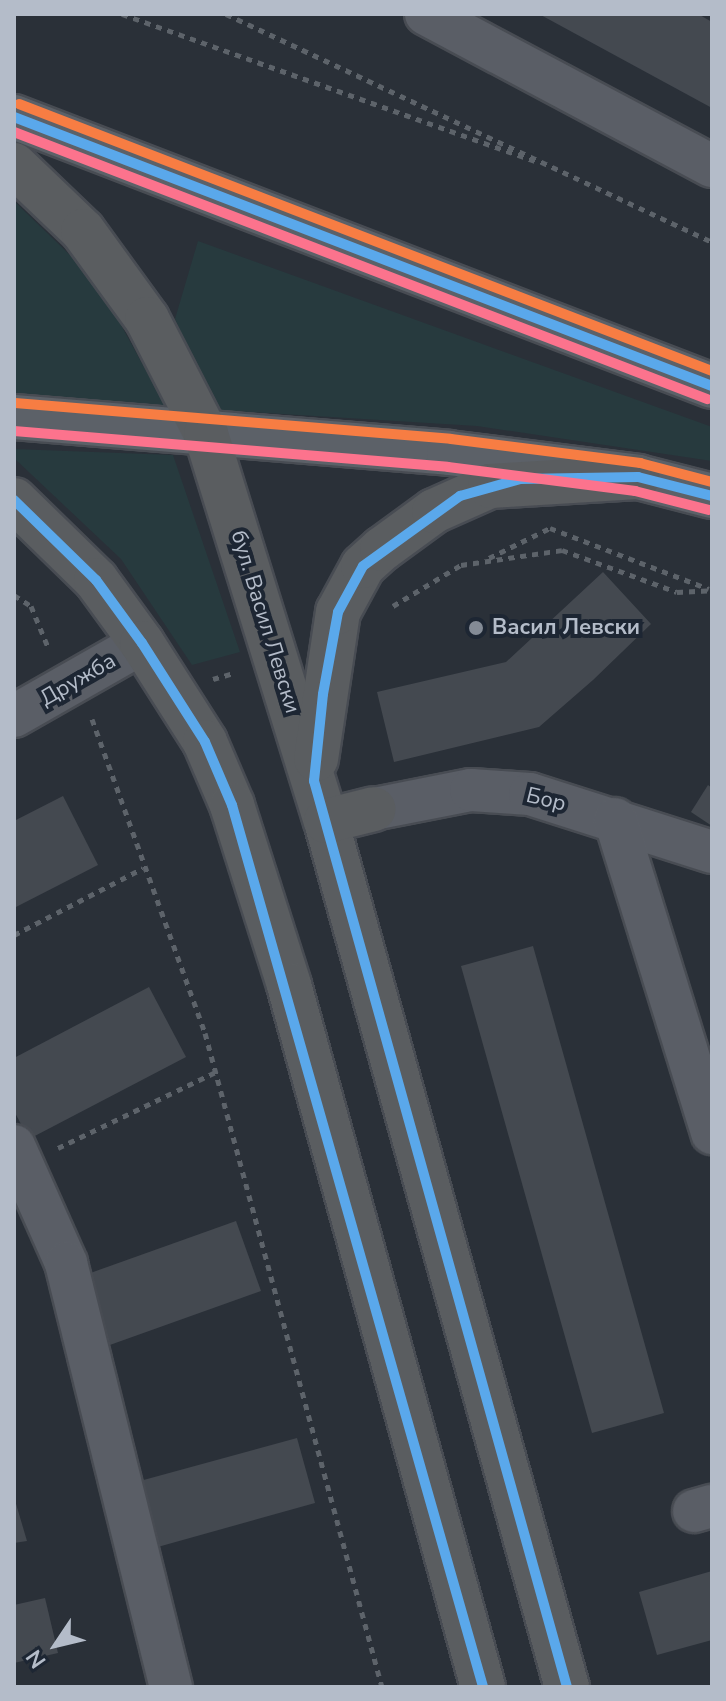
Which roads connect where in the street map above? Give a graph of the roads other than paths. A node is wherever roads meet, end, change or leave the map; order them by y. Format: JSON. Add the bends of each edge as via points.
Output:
{"nodes":[{"id":1,"x":426,"y":14,"type":"edge"},
{"id":2,"x":14,"y":117,"type":"edge"},
{"id":3,"x":14,"y":165,"type":"edge"},
{"id":4,"x":712,"y":166,"type":"edge"},
{"id":5,"x":712,"y":386,"type":"edge"},
{"id":6,"x":14,"y":417,"type":"edge"},
{"id":7,"x":206,"y":434,"type":"junction"},
{"id":8,"x":638,"y":477,"type":"junction"},
{"id":9,"x":712,"y":496,"type":"edge"},
{"id":10,"x":14,"y":500,"type":"edge"},
{"id":11,"x":142,"y":643,"type":"junction"},
{"id":12,"x":14,"y":716,"type":"edge"},
{"id":13,"x":320,"y":801,"type":"junction"},
{"id":14,"x":374,"y":809,"type":"joint"},
{"id":15,"x":615,"y":819,"type":"junction"},
{"id":16,"x":712,"y":852,"type":"edge"},
{"id":17,"x":712,"y":1133,"type":"edge"},
{"id":18,"x":17,"y":1154,"type":"edge"},
{"id":19,"x":171,"y":1687,"type":"edge"},
{"id":20,"x":483,"y":1687,"type":"edge"},
{"id":21,"x":567,"y":1687,"type":"edge"}],
"edges":[{"from":1,"to":4,"type":"street"},
{"from":2,"to":5,"type":"main road"},
{"from":3,"to":7,"type":"highway","name":"бул. Васил Левски","via":[[83,231],[138,306]]},
{"from":6,"to":7,"type":"main road"},
{"from":7,"to":8,"type":"main road"},
{"from":7,"to":13,"type":"highway","name":"бул. Васил Левски"},
{"from":8,"to":9,"type":"main road"},
{"from":8,"to":13,"type":"highway","via":[[490,486],[434,511],[363,566],[331,642]]},
{"from":10,"to":11,"type":"highway","via":[[96,580]]},
{"from":11,"to":12,"type":"street","name":"Дружба"},
{"from":11,"to":20,"type":"highway","via":[[205,742],[252,861]]},
{"from":13,"to":14,"type":"highway"},
{"from":13,"to":21,"type":"highway","name":"бул. Васил Левски"},
{"from":14,"to":15,"type":"street","name":"Бор","via":[[471,790],[530,794]]},
{"from":15,"to":16,"type":"street","name":"Бор"},
{"from":15,"to":17,"type":"street"},
{"from":18,"to":19,"type":"street","via":[[66,1263]]}]}
